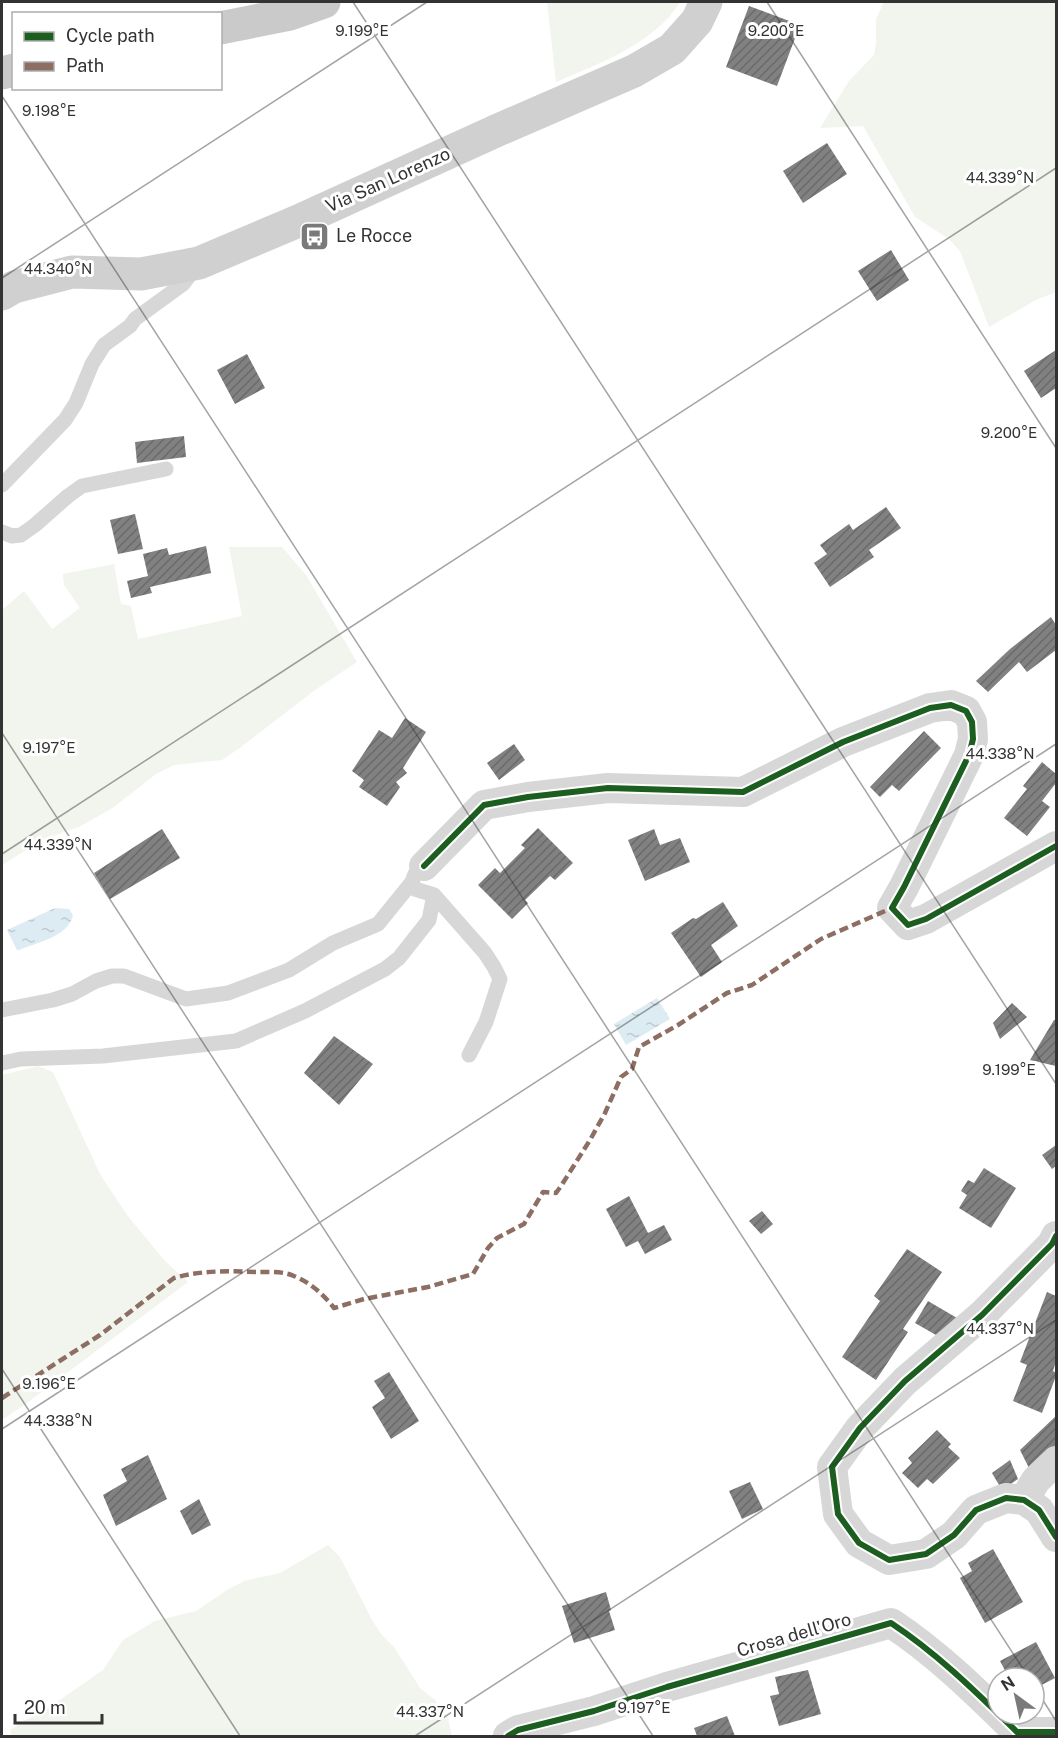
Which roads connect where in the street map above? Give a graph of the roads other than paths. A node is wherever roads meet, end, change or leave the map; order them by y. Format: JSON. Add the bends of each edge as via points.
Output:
{"nodes":[{"id":1,"x":324,"y":2,"type":"edge"},
{"id":2,"x":706,"y":2,"type":"edge"},
{"id":3,"x":222,"y":28,"type":"edge"},
{"id":4,"x":199,"y":263,"type":"junction"},
{"id":5,"x":2,"y":294,"type":"edge"},
{"id":6,"x":166,"y":469,"type":"dead end"},
{"id":7,"x":2,"y":485,"type":"edge"},
{"id":8,"x":2,"y":532,"type":"edge"},
{"id":9,"x":1056,"y":846,"type":"edge"},
{"id":10,"x":418,"y":874,"type":"junction"},
{"id":11,"x":434,"y":895,"type":"junction"},
{"id":12,"x":2,"y":1010,"type":"edge"},
{"id":13,"x":469,"y":1055,"type":"dead end"},
{"id":14,"x":2,"y":1064,"type":"edge"},
{"id":15,"x":1056,"y":1236,"type":"edge"},
{"id":16,"x":1056,"y":1461,"type":"edge"},
{"id":17,"x":1024,"y":1500,"type":"junction"},
{"id":18,"x":1056,"y":1537,"type":"edge"},
{"id":19,"x":1056,"y":1732,"type":"edge"},
{"id":20,"x":508,"y":1737,"type":"edge"}],
"edges":[{"from":1,"to":3,"type":"main road","via":[[290,14]]},
{"from":2,"to":4,"type":"main road","name":"Via San Lorenzo","via":[[697,21],[672,49],[634,71]]},
{"from":4,"to":5,"type":"main road","name":"Via San Lorenzo","via":[[141,274],[72,272],[14,287]]},
{"from":4,"to":7,"type":"lane","via":[[183,284],[104,345],[65,420]]},
{"from":6,"to":8,"type":"lane","via":[[82,486],[21,535]]},
{"from":9,"to":10,"type":"street","via":[[926,919],[908,925],[892,908],[969,755],[972,722],[966,711],[951,705],[930,708],[843,742],[743,792],[608,788],[484,805]]},
{"from":10,"to":11,"type":"lane","via":[[415,889]]},
{"from":10,"to":12,"type":"lane","via":[[378,924],[289,970],[228,993],[186,999],[124,976],[112,976],[53,1000]]},
{"from":11,"to":13,"type":"lane","via":[[485,953],[500,979],[486,1022]]},
{"from":11,"to":14,"type":"lane","via":[[429,920],[399,958],[385,969],[305,1011],[236,1041],[103,1056],[21,1059]]},
{"from":15,"to":17,"type":"street","via":[[982,1315],[897,1389],[860,1428],[832,1467],[838,1514],[858,1543],[889,1560],[926,1554],[954,1535],[976,1510],[1006,1498]]},
{"from":16,"to":17,"type":"street","via":[[1036,1480]]},
{"from":17,"to":18,"type":"street","via":[[1039,1510]]},
{"from":19,"to":20,"type":"street","name":"Crosa dell'Oro","via":[[1017,1732],[964,1680],[891,1623],[518,1730]]}]}
